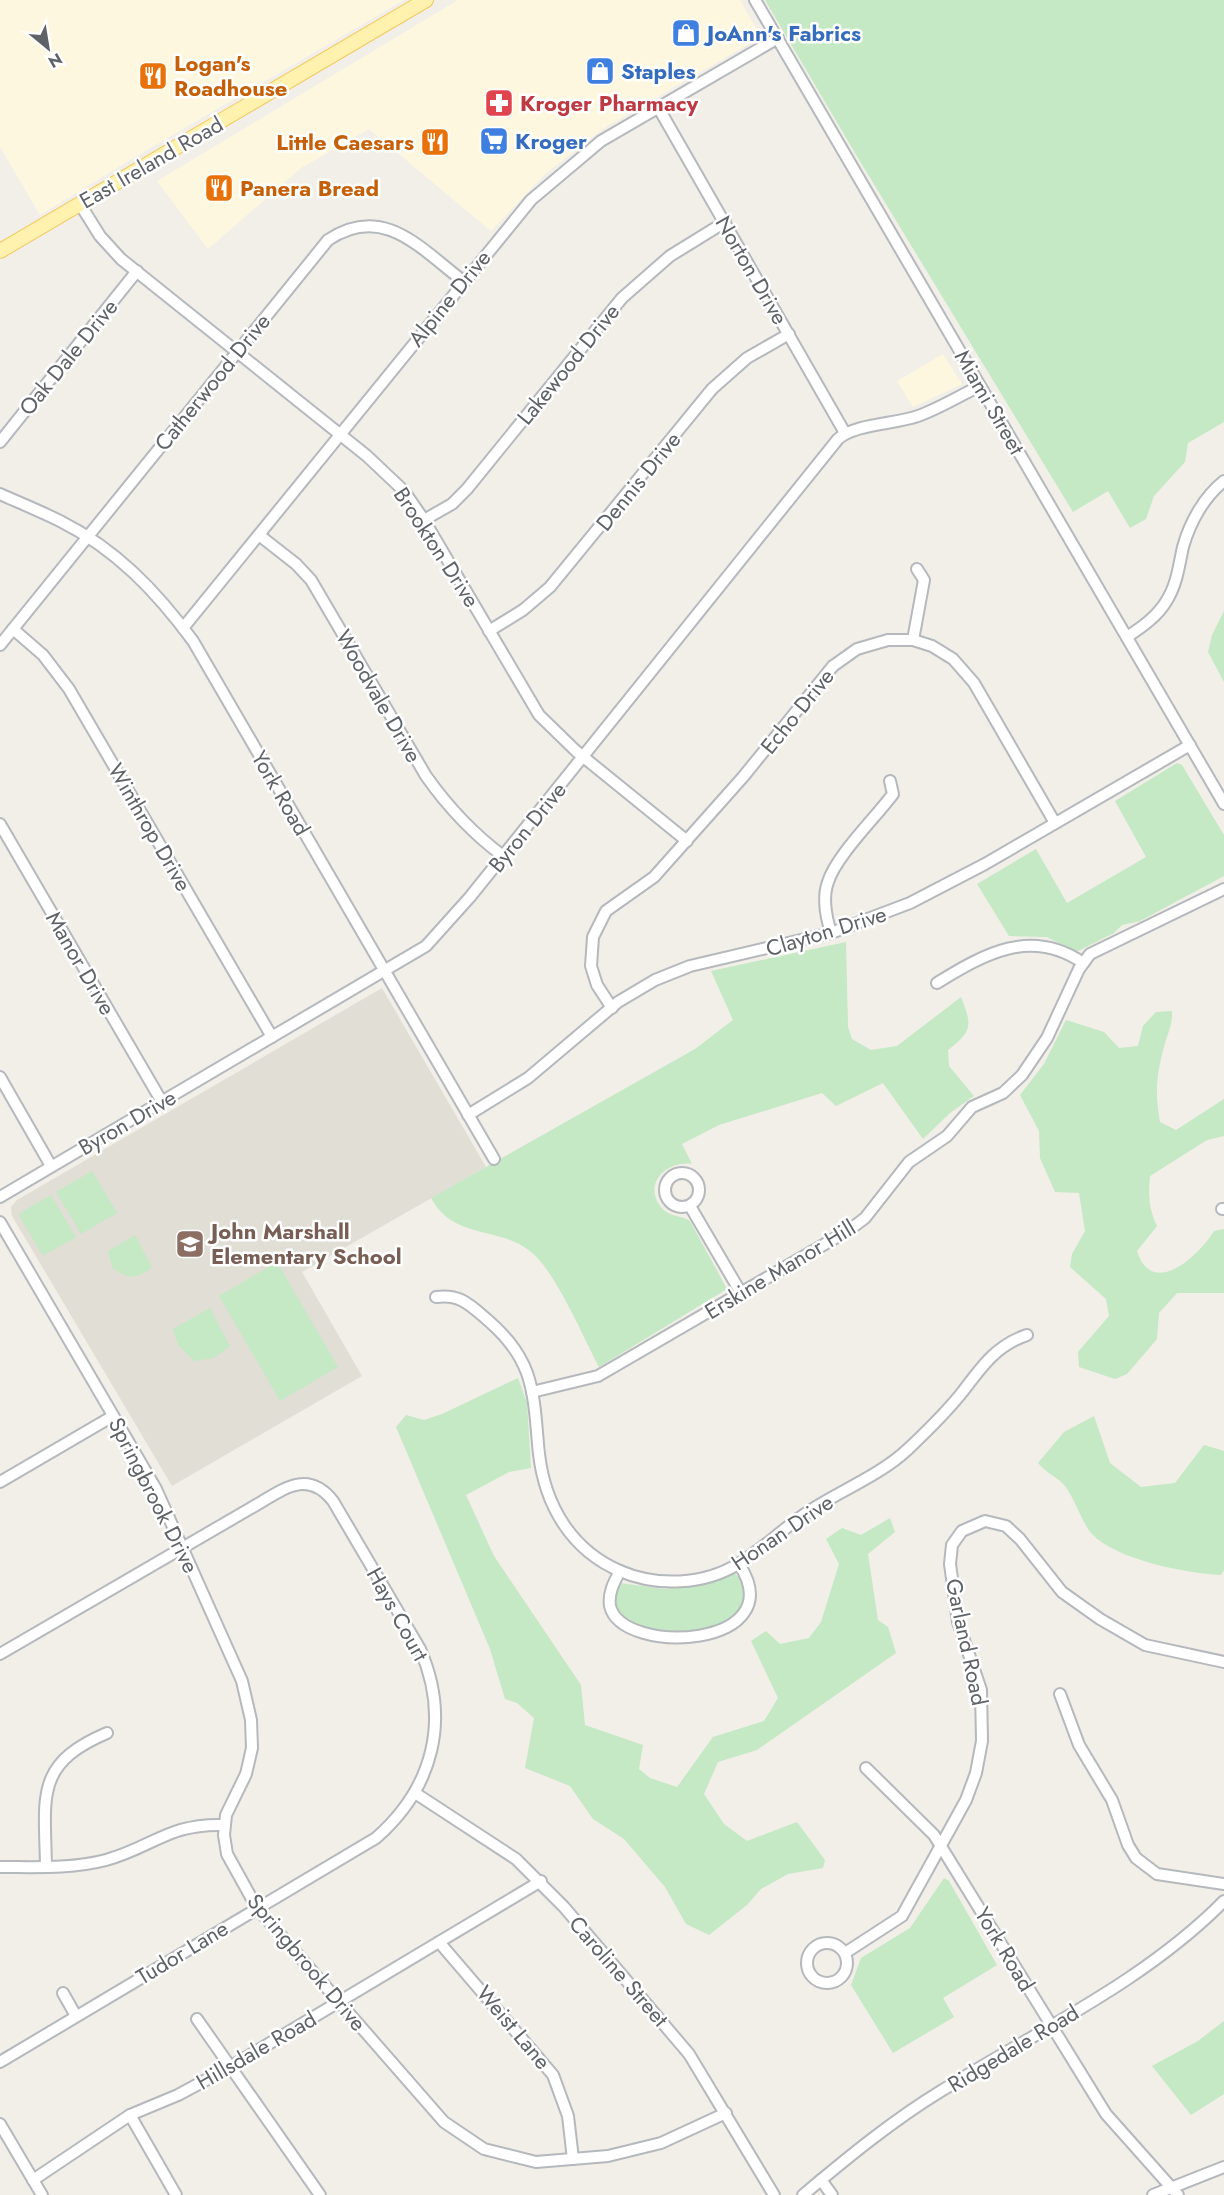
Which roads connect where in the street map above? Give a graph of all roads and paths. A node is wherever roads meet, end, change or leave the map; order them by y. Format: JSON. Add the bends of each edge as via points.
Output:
{"nodes":[{"id":1,"x":426,"y":0,"type":"edge"},
{"id":2,"x":755,"y":0,"type":"edge"},
{"id":3,"x":778,"y":38,"type":"junction"},
{"id":4,"x":657,"y":107,"type":"junction"},
{"id":5,"x":80,"y":204,"type":"junction"},
{"id":6,"x":724,"y":222,"type":"junction"},
{"id":7,"x":0,"y":251,"type":"edge"},
{"id":8,"x":137,"y":271,"type":"junction"},
{"id":9,"x":463,"y":281,"type":"junction"},
{"id":10,"x":789,"y":334,"type":"junction"},
{"id":11,"x":237,"y":352,"type":"junction"},
{"id":12,"x":980,"y":386,"type":"junction"},
{"id":13,"x":845,"y":433,"type":"junction"},
{"id":14,"x":339,"y":435,"type":"junction"},
{"id":15,"x":0,"y":442,"type":"edge"},
{"id":16,"x":1224,"y":481,"type":"edge"},
{"id":17,"x":0,"y":494,"type":"edge"},
{"id":18,"x":424,"y":520,"type":"junction"},
{"id":19,"x":259,"y":535,"type":"junction"},
{"id":20,"x":87,"y":536,"type":"junction"},
{"id":21,"x":917,"y":569,"type":"dead end"},
{"id":22,"x":183,"y":628,"type":"junction"},
{"id":23,"x":13,"y":630,"type":"junction"},
{"id":24,"x":489,"y":631,"type":"junction"},
{"id":25,"x":1127,"y":637,"type":"junction"},
{"id":26,"x":913,"y":640,"type":"junction"},
{"id":27,"x":0,"y":645,"type":"edge"},
{"id":28,"x":1190,"y":745,"type":"junction"},
{"id":29,"x":583,"y":757,"type":"junction"},
{"id":30,"x":891,"y":781,"type":"dead end"},
{"id":31,"x":1224,"y":804,"type":"edge"},
{"id":32,"x":1055,"y":823,"type":"junction"},
{"id":33,"x":0,"y":824,"type":"edge"},
{"id":34,"x":687,"y":841,"type":"junction"},
{"id":35,"x":502,"y":856,"type":"junction"},
{"id":36,"x":1224,"y":889,"type":"edge"},
{"id":37,"x":831,"y":933,"type":"junction"},
{"id":38,"x":1083,"y":963,"type":"junction"},
{"id":39,"x":385,"y":972,"type":"junction"},
{"id":40,"x":937,"y":982,"type":"dead end"},
{"id":41,"x":612,"y":1008,"type":"junction"},
{"id":42,"x":272,"y":1037,"type":"junction"},
{"id":43,"x":0,"y":1077,"type":"edge"},
{"id":44,"x":162,"y":1102,"type":"junction"},
{"id":45,"x":468,"y":1115,"type":"junction"},
{"id":46,"x":494,"y":1159,"type":"dead end"},
{"id":47,"x":51,"y":1166,"type":"junction"},
{"id":48,"x":0,"y":1197,"type":"edge"},
{"id":49,"x":690,"y":1206,"type":"dead end"},
{"id":50,"x":0,"y":1222,"type":"edge"},
{"id":51,"x":741,"y":1293,"type":"junction"},
{"id":52,"x":436,"y":1297,"type":"dead end"},
{"id":53,"x":1027,"y":1335,"type":"dead end"},
{"id":54,"x":532,"y":1392,"type":"junction"},
{"id":55,"x":113,"y":1416,"type":"junction"},
{"id":56,"x":0,"y":1482,"type":"edge"},
{"id":57,"x":184,"y":1549,"type":"junction"},
{"id":58,"x":739,"y":1564,"type":"junction"},
{"id":59,"x":620,"y":1571,"type":"junction"},
{"id":60,"x":0,"y":1654,"type":"edge"},
{"id":61,"x":1224,"y":1662,"type":"edge"},
{"id":62,"x":1060,"y":1694,"type":"dead end"},
{"id":63,"x":107,"y":1732,"type":"dead end"},
{"id":64,"x":866,"y":1768,"type":"dead end"},
{"id":65,"x":415,"y":1793,"type":"junction"},
{"id":66,"x":224,"y":1824,"type":"junction"},
{"id":67,"x":942,"y":1846,"type":"junction"},
{"id":68,"x":46,"y":1866,"type":"junction"},
{"id":69,"x":0,"y":1867,"type":"edge"},
{"id":70,"x":541,"y":1881,"type":"junction"},
{"id":71,"x":1224,"y":1884,"type":"edge"},
{"id":72,"x":1224,"y":1901,"type":"edge"},
{"id":73,"x":257,"y":1908,"type":"junction"},
{"id":74,"x":439,"y":1942,"type":"junction"},
{"id":75,"x":844,"y":1953,"type":"dead end"},
{"id":76,"x":63,"y":1993,"type":"dead end"},
{"id":77,"x":338,"y":2002,"type":"junction"},
{"id":78,"x":76,"y":2016,"type":"junction"},
{"id":79,"x":197,"y":2019,"type":"dead end"},
{"id":80,"x":1051,"y":2025,"type":"junction"},
{"id":81,"x":0,"y":2062,"type":"edge"},
{"id":82,"x":230,"y":2067,"type":"junction"},
{"id":83,"x":726,"y":2113,"type":"junction"},
{"id":84,"x":130,"y":2115,"type":"junction"},
{"id":85,"x":0,"y":2124,"type":"edge"},
{"id":86,"x":573,"y":2159,"type":"junction"},
{"id":87,"x":1224,"y":2167,"type":"edge"},
{"id":88,"x":33,"y":2180,"type":"junction"},
{"id":89,"x":821,"y":2180,"type":"junction"},
{"id":90,"x":1174,"y":2192,"type":"edge"},
{"id":91,"x":42,"y":2195,"type":"edge"},
{"id":92,"x":176,"y":2195,"type":"edge"},
{"id":93,"x":320,"y":2195,"type":"edge"},
{"id":94,"x":774,"y":2195,"type":"edge"},
{"id":95,"x":803,"y":2195,"type":"edge"},
{"id":96,"x":832,"y":2195,"type":"edge"},
{"id":97,"x":1154,"y":2195,"type":"edge"}],
"edges":[{"from":1,"to":5,"type":"main road","name":"East Ireland Road"},
{"from":2,"to":3,"type":"street","name":"Miami Street"},
{"from":3,"to":4,"type":"street","name":"Alpine Drive"},
{"from":3,"to":12,"type":"street","name":"Miami Street"},
{"from":4,"to":6,"type":"street","name":"Norton Drive"},
{"from":4,"to":9,"type":"street","name":"Alpine Drive","via":[[601,141],[553,180],[515,216]]},
{"from":5,"to":7,"type":"main road","name":"East Ireland Road"},
{"from":5,"to":8,"type":"street","name":"Brookton Drive","via":[[109,247]]},
{"from":6,"to":10,"type":"street","name":"Norton Drive"},
{"from":6,"to":18,"type":"street","name":"Lakewood Drive","via":[[670,256],[622,298],[467,489],[452,504]]},
{"from":8,"to":11,"type":"street","name":"Brookton Drive"},
{"from":8,"to":15,"type":"street","name":"Oak Dale Drive"},
{"from":9,"to":11,"type":"street","name":"Catherwood Drive","via":[[393,231],[375,225],[352,228],[320,248]]},
{"from":9,"to":14,"type":"street","name":"Alpine Drive"},
{"from":10,"to":13,"type":"street","name":"Norton Drive"},
{"from":10,"to":24,"type":"street","name":"Dennis Drive","via":[[747,358],[712,389],[550,587]]},
{"from":11,"to":14,"type":"street","name":"Brookton Drive"},
{"from":11,"to":20,"type":"street","name":"Catherwood Drive"},
{"from":12,"to":13,"type":"street","via":[[916,417]]},
{"from":12,"to":25,"type":"street","name":"Miami Street"},
{"from":13,"to":29,"type":"street","name":"Byron Drive"},
{"from":14,"to":18,"type":"street","name":"Brookton Drive","via":[[390,477]]},
{"from":14,"to":19,"type":"street","name":"Alpine Drive"},
{"from":16,"to":25,"type":"street","via":[[1192,521],[1167,601],[1145,625]]},
{"from":17,"to":20,"type":"street","name":"York Road"},
{"from":18,"to":24,"type":"street","name":"Brookton Drive"},
{"from":19,"to":22,"type":"street","name":"Alpine Drive"},
{"from":19,"to":35,"type":"street","name":"Woodvale Drive","via":[[311,580],[426,776],[467,827]]},
{"from":20,"to":22,"type":"street","name":"York Road","via":[[137,574]]},
{"from":20,"to":23,"type":"street","name":"Catherwood Drive"},
{"from":21,"to":26,"type":"street","via":[[924,580]]},
{"from":22,"to":39,"type":"street","name":"York Road"},
{"from":23,"to":27,"type":"street","name":"Catherwood Drive"},
{"from":23,"to":42,"type":"street","name":"Winthrop Drive","via":[[43,655],[66,684]]},
{"from":24,"to":29,"type":"street","name":"Brookton Drive","via":[[539,715]]},
{"from":25,"to":28,"type":"street","name":"Miami Street"},
{"from":26,"to":32,"type":"street","name":"Echo Drive","via":[[945,654],[967,674]]},
{"from":26,"to":34,"type":"street","name":"Echo Drive","via":[[866,645],[833,666]]},
{"from":28,"to":31,"type":"street","name":"Miami Street"},
{"from":28,"to":32,"type":"street","name":"Clayton Drive"},
{"from":29,"to":34,"type":"street","name":"Brookton Drive"},
{"from":29,"to":35,"type":"street","name":"Byron Drive"},
{"from":30,"to":37,"type":"street","via":[[893,794],[839,862],[828,882],[825,901]]},
{"from":32,"to":37,"type":"street","name":"Clayton Drive","via":[[947,885]]},
{"from":33,"to":44,"type":"street","name":"Manor Drive"},
{"from":34,"to":41,"type":"street","name":"Echo Drive","via":[[645,886],[614,904],[596,930],[590,956],[592,973]]},
{"from":35,"to":39,"type":"street","name":"Byron Drive","via":[[441,932]]},
{"from":36,"to":38,"type":"street","name":"Erskine Manor Hill","via":[[1107,944]]},
{"from":37,"to":41,"type":"street","name":"Clayton Drive","via":[[690,966],[640,988]]},
{"from":38,"to":40,"type":"street","via":[[1054,948],[1010,949],[980,956]]},
{"from":38,"to":51,"type":"street","name":"Erskine Manor Hill","via":[[1047,1038],[1014,1084],[1004,1093],[972,1107],[947,1136],[909,1162],[857,1224]]},
{"from":39,"to":42,"type":"street","name":"Byron Drive"},
{"from":39,"to":45,"type":"street","name":"York Road"},
{"from":41,"to":45,"type":"street","name":"Clayton Drive","via":[[528,1078]]},
{"from":42,"to":44,"type":"street","name":"Byron Drive"},
{"from":43,"to":47,"type":"street"},
{"from":44,"to":47,"type":"street","name":"Byron Drive"},
{"from":45,"to":46,"type":"street","name":"York Road"},
{"from":47,"to":48,"type":"street","name":"Byron Drive"},
{"from":49,"to":51,"type":"street"},
{"from":50,"to":55,"type":"street","name":"Springbrook Drive"},
{"from":51,"to":54,"type":"street","name":"Erskine Manor Hill","via":[[598,1376]]},
{"from":52,"to":54,"type":"street","name":"Honan Drive","via":[[461,1298],[502,1333],[525,1370]]},
{"from":53,"to":58,"type":"street","name":"Honan Drive","via":[[1004,1345],[984,1363],[963,1391],[906,1450],[801,1516]]},
{"from":54,"to":59,"type":"street","name":"Honan Drive","via":[[543,1477],[553,1507],[572,1537],[592,1555]]},
{"from":55,"to":56,"type":"street"},
{"from":55,"to":57,"type":"street","name":"Springbrook Drive","via":[[156,1489]]},
{"from":57,"to":60,"type":"street"},
{"from":57,"to":65,"type":"street","name":"Hays Court","via":[[298,1483],[315,1486],[333,1501],[429,1671],[435,1711],[433,1741]]},
{"from":57,"to":66,"type":"street","name":"Springbrook Drive","via":[[233,1659],[251,1720],[249,1766]]},
{"from":58,"to":59,"type":"street","name":"Honan Drive","via":[[714,1575],[683,1581],[649,1580]]},
{"from":58,"to":59,"type":"street","via":[[752,1590],[747,1610],[730,1625],[689,1636],[646,1634],[618,1620],[610,1606],[610,1594]]},
{"from":61,"to":67,"type":"street","name":"Garland Road","via":[[1145,1644],[1100,1619],[1062,1592],[1006,1526],[985,1521],[962,1531],[952,1545],[951,1577],[958,1622],[981,1690],[982,1741],[966,1800]]},
{"from":62,"to":71,"type":"street","via":[[1079,1745],[1112,1800],[1136,1858],[1157,1874]]},
{"from":63,"to":68,"type":"street","via":[[70,1753],[52,1773],[45,1805]]},
{"from":64,"to":67,"type":"street","name":"York Road"},
{"from":65,"to":70,"type":"street","name":"Caroline Street","via":[[516,1858]]},
{"from":65,"to":73,"type":"street","name":"Tudor Lane","via":[[402,1813],[376,1838]]},
{"from":66,"to":68,"type":"street","via":[[176,1830],[99,1862]]},
{"from":66,"to":73,"type":"street","name":"Springbrook Drive","via":[[227,1854]]},
{"from":67,"to":75,"type":"street","name":"Garland Road","via":[[902,1916]]},
{"from":67,"to":80,"type":"street","name":"York Road"},
{"from":68,"to":69,"type":"street"},
{"from":70,"to":74,"type":"street","name":"Hillsdale Road"},
{"from":70,"to":83,"type":"street","name":"Caroline Street","via":[[671,2031]]},
{"from":72,"to":80,"type":"street","name":"Ridgedale Road","via":[[1194,1931],[1151,1964]]},
{"from":73,"to":77,"type":"street","name":"Springbrook Drive"},
{"from":73,"to":78,"type":"street","name":"Tudor Lane"},
{"from":74,"to":77,"type":"street","name":"Hillsdale Road"},
{"from":74,"to":86,"type":"street","name":"Weist Lane","via":[[553,2075],[568,2116]]},
{"from":76,"to":78,"type":"street"},
{"from":77,"to":82,"type":"street","name":"Hillsdale Road"},
{"from":77,"to":86,"type":"street","name":"Springbrook Drive","via":[[444,2122],[470,2141],[525,2161]]},
{"from":78,"to":81,"type":"street","name":"Tudor Lane"},
{"from":79,"to":82,"type":"street"},
{"from":80,"to":89,"type":"street","name":"Ridgedale Road","via":[[924,2102]]},
{"from":80,"to":90,"type":"street","name":"York Road","via":[[1106,2114]]},
{"from":82,"to":84,"type":"street","name":"Hillsdale Road"},
{"from":82,"to":93,"type":"street"},
{"from":83,"to":86,"type":"street","name":"Springbrook Drive","via":[[661,2143],[608,2156]]},
{"from":83,"to":94,"type":"street","name":"Caroline Street"},
{"from":84,"to":88,"type":"street","name":"Hillsdale Road"},
{"from":84,"to":92,"type":"street"},
{"from":85,"to":88,"type":"street"},
{"from":87,"to":90,"type":"street"},
{"from":88,"to":91,"type":"street"},
{"from":89,"to":95,"type":"street","name":"Ridgedale Road"},
{"from":89,"to":96,"type":"street"},
{"from":90,"to":97,"type":"street"}]}
